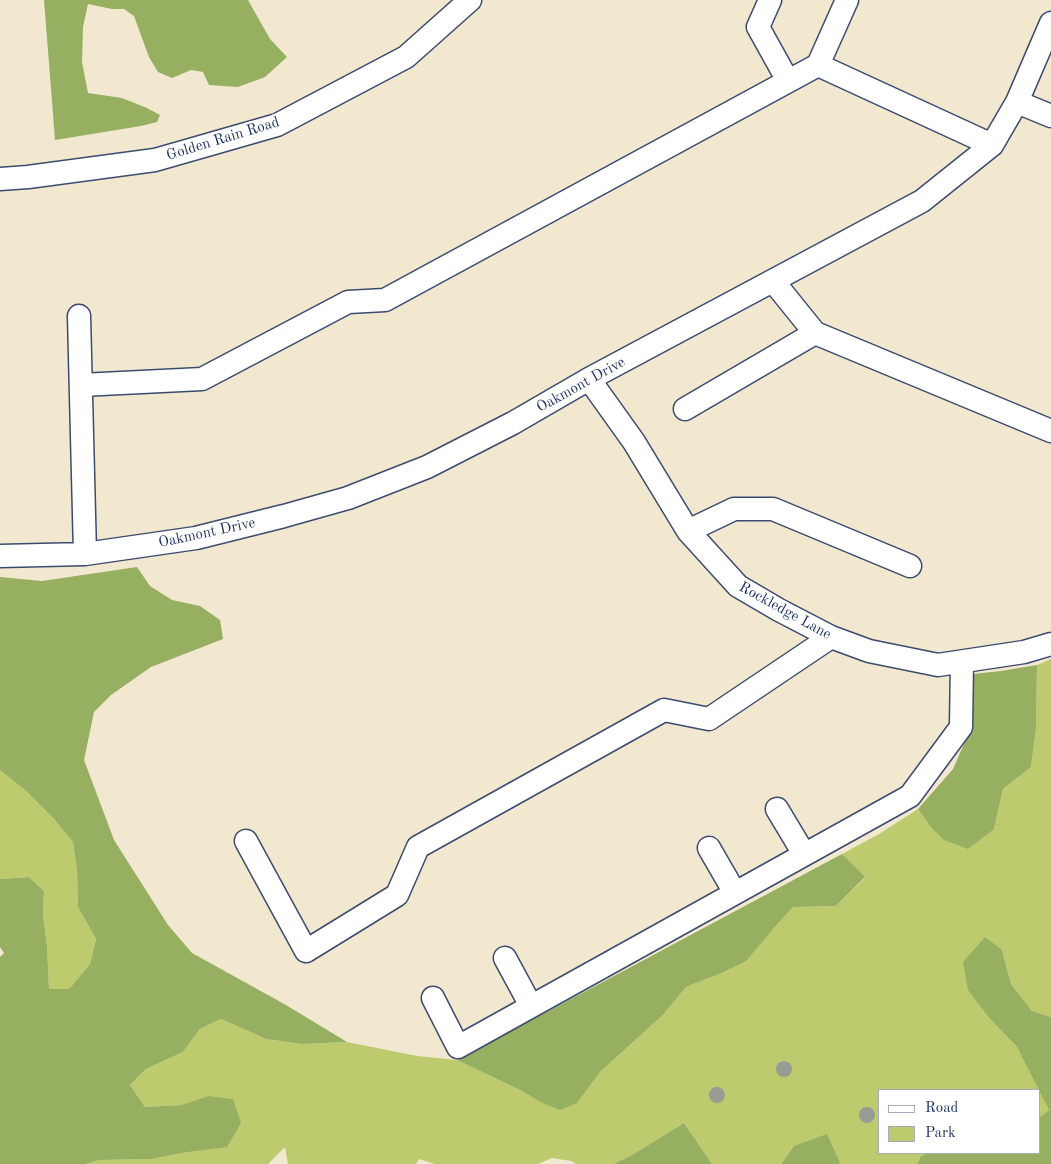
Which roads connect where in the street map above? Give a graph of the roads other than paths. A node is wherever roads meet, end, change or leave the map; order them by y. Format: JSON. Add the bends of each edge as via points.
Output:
{"nodes":[{"id":1,"x":470,"y":0,"type":"edge"},
{"id":2,"x":770,"y":0,"type":"edge"},
{"id":3,"x":847,"y":0,"type":"edge"},
{"id":4,"x":1051,"y":23,"type":"edge"},
{"id":5,"x":818,"y":65,"type":"junction"},
{"id":6,"x":788,"y":80,"type":"junction"},
{"id":7,"x":1017,"y":102,"type":"junction"},
{"id":8,"x":1051,"y":116,"type":"edge"},
{"id":9,"x":992,"y":145,"type":"junction"},
{"id":10,"x":0,"y":179,"type":"edge"},
{"id":11,"x":773,"y":281,"type":"junction"},
{"id":12,"x":80,"y":316,"type":"dead end"},
{"id":13,"x":815,"y":333,"type":"junction"},
{"id":14,"x":589,"y":379,"type":"junction"},
{"id":15,"x":81,"y":385,"type":"junction"},
{"id":16,"x":686,"y":409,"type":"dead end"},
{"id":17,"x":1051,"y":431,"type":"edge"},
{"id":18,"x":688,"y":531,"type":"junction"},
{"id":19,"x":85,"y":554,"type":"junction"},
{"id":20,"x":0,"y":556,"type":"edge"},
{"id":21,"x":910,"y":566,"type":"dead end"},
{"id":22,"x":831,"y":638,"type":"junction"},
{"id":23,"x":1051,"y":644,"type":"edge"},
{"id":24,"x":962,"y":662,"type":"junction"},
{"id":25,"x":777,"y":809,"type":"dead end"},
{"id":26,"x":246,"y":842,"type":"dead end"},
{"id":27,"x":709,"y":848,"type":"dead end"},
{"id":28,"x":804,"y":854,"type":"junction"},
{"id":29,"x":735,"y":893,"type":"junction"},
{"id":30,"x":505,"y":958,"type":"dead end"},
{"id":31,"x":433,"y":998,"type":"dead end"},
{"id":32,"x":531,"y":1006,"type":"junction"}],
"edges":[{"from":1,"to":10,"type":"street","name":"Golden Rain Road","via":[[406,57],[277,125],[154,160]]},
{"from":2,"to":6,"type":"street","via":[[758,27]]},
{"from":3,"to":5,"type":"street"},
{"from":4,"to":7,"type":"street","name":"Oakmont Drive"},
{"from":5,"to":6,"type":"street"},
{"from":5,"to":9,"type":"street"},
{"from":6,"to":15,"type":"street","via":[[385,300],[348,302],[202,379]]},
{"from":7,"to":8,"type":"street"},
{"from":7,"to":9,"type":"street","name":"Oakmont Drive"},
{"from":9,"to":11,"type":"street","name":"Oakmont Drive","via":[[922,201]]},
{"from":11,"to":13,"type":"street"},
{"from":11,"to":14,"type":"street","name":"Oakmont Drive"},
{"from":12,"to":15,"type":"street"},
{"from":13,"to":16,"type":"street"},
{"from":13,"to":17,"type":"street"},
{"from":14,"to":18,"type":"street","name":"Rockledge Lane","via":[[634,442]]},
{"from":14,"to":19,"type":"street","name":"Oakmont Drive","via":[[427,468],[348,498],[196,538]]},
{"from":15,"to":19,"type":"street"},
{"from":18,"to":21,"type":"street","via":[[734,509],[773,509]]},
{"from":18,"to":22,"type":"street","name":"Rockledge Lane","via":[[738,586]]},
{"from":19,"to":20,"type":"street","name":"Oakmont Drive"},
{"from":22,"to":24,"type":"street","name":"Rockledge Lane","via":[[869,651],[938,665]]},
{"from":22,"to":26,"type":"street","via":[[709,719],[664,710],[418,847],[397,895],[306,951]]},
{"from":23,"to":24,"type":"street","name":"Rockledge Lane"},
{"from":24,"to":28,"type":"street","via":[[961,727],[910,796]]},
{"from":25,"to":28,"type":"street"},
{"from":27,"to":29,"type":"street"},
{"from":28,"to":29,"type":"street"},
{"from":29,"to":32,"type":"street"},
{"from":30,"to":32,"type":"street"},
{"from":31,"to":32,"type":"street","via":[[458,1047]]}]}
